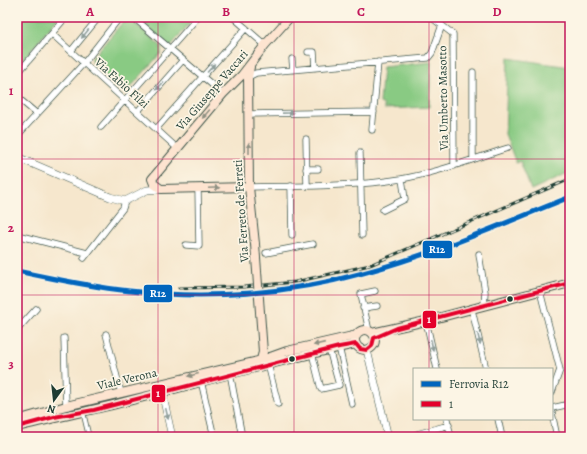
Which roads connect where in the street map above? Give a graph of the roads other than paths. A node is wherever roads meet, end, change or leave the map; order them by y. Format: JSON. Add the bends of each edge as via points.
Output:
{"nodes":[{"id":1,"x":66,"y":17,"type":"edge"},
{"id":2,"x":99,"y":17,"type":"edge"},
{"id":3,"x":120,"y":17,"type":"edge"},
{"id":4,"x":133,"y":17,"type":"edge"},
{"id":5,"x":198,"y":17,"type":"edge"},
{"id":6,"x":233,"y":17,"type":"edge"},
{"id":7,"x":290,"y":17,"type":"edge"},
{"id":8,"x":431,"y":17,"type":"edge"},
{"id":9,"x":442,"y":25,"type":"junction"},
{"id":10,"x":246,"y":28,"type":"junction"},
{"id":11,"x":52,"y":34,"type":"junction"},
{"id":12,"x":265,"y":45,"type":"junction"},
{"id":13,"x":170,"y":49,"type":"junction"},
{"id":14,"x":71,"y":51,"type":"junction"},
{"id":15,"x":308,"y":52,"type":"dead end"},
{"id":16,"x":292,"y":59,"type":"dead end"},
{"id":17,"x":182,"y":61,"type":"junction"},
{"id":18,"x":378,"y":62,"type":"junction"},
{"id":19,"x":84,"y":63,"type":"junction"},
{"id":20,"x":251,"y":64,"type":"joint"},
{"id":21,"x":315,"y":68,"type":"junction"},
{"id":22,"x":293,"y":70,"type":"junction"},
{"id":23,"x":473,"y":72,"type":"dead end"},
{"id":24,"x":17,"y":74,"type":"edge"},
{"id":25,"x":245,"y":76,"type":"junction"},
{"id":26,"x":203,"y":78,"type":"junction"},
{"id":27,"x":223,"y":94,"type":"junction"},
{"id":28,"x":17,"y":97,"type":"edge"},
{"id":29,"x":125,"y":99,"type":"junction"},
{"id":30,"x":138,"y":111,"type":"junction"},
{"id":31,"x":374,"y":112,"type":"junction"},
{"id":32,"x":37,"y":114,"type":"junction"},
{"id":33,"x":249,"y":114,"type":"junction"},
{"id":34,"x":101,"y":127,"type":"dead end"},
{"id":35,"x":157,"y":128,"type":"junction"},
{"id":36,"x":372,"y":130,"type":"dead end"},
{"id":37,"x":17,"y":136,"type":"edge"},
{"id":38,"x":306,"y":139,"type":"dead end"},
{"id":39,"x":508,"y":148,"type":"dead end"},
{"id":40,"x":178,"y":149,"type":"junction"},
{"id":41,"x":360,"y":153,"type":"dead end"},
{"id":42,"x":20,"y":158,"type":"edge"},
{"id":43,"x":473,"y":159,"type":"junction"},
{"id":44,"x":454,"y":166,"type":"junction"},
{"id":45,"x":306,"y":169,"type":"junction"},
{"id":46,"x":318,"y":169,"type":"dead end"},
{"id":47,"x":17,"y":170,"type":"edge"},
{"id":48,"x":152,"y":179,"type":"junction"},
{"id":49,"x":402,"y":179,"type":"junction"},
{"id":50,"x":361,"y":183,"type":"junction"},
{"id":51,"x":290,"y":186,"type":"junction"},
{"id":52,"x":307,"y":186,"type":"junction"},
{"id":53,"x":249,"y":187,"type":"junction"},
{"id":54,"x":161,"y":189,"type":"junction"},
{"id":55,"x":198,"y":189,"type":"junction"},
{"id":56,"x":139,"y":193,"type":"junction"},
{"id":57,"x":125,"y":200,"type":"junction"},
{"id":58,"x":383,"y":210,"type":"dead end"},
{"id":59,"x":17,"y":235,"type":"edge"},
{"id":60,"x":292,"y":235,"type":"dead end"},
{"id":61,"x":362,"y":235,"type":"dead end"},
{"id":62,"x":313,"y":244,"type":"dead end"},
{"id":63,"x":186,"y":245,"type":"dead end"},
{"id":64,"x":266,"y":253,"type":"dead end"},
{"id":65,"x":479,"y":254,"type":"dead end"},
{"id":66,"x":570,"y":283,"type":"edge"},
{"id":67,"x":375,"y":291,"type":"dead end"},
{"id":68,"x":540,"y":291,"type":"junction"},
{"id":69,"x":377,"y":306,"type":"dead end"},
{"id":70,"x":484,"y":306,"type":"junction"},
{"id":71,"x":364,"y":308,"type":"junction"},
{"id":72,"x":36,"y":309,"type":"dead end"},
{"id":73,"x":472,"y":310,"type":"junction"},
{"id":74,"x":426,"y":322,"type":"junction"},
{"id":75,"x":17,"y":330,"type":"edge"},
{"id":76,"x":106,"y":334,"type":"dead end"},
{"id":77,"x":372,"y":334,"type":"junction"},
{"id":78,"x":357,"y":335,"type":"junction"},
{"id":79,"x":64,"y":338,"type":"dead end"},
{"id":80,"x":262,"y":340,"type":"junction"},
{"id":81,"x":356,"y":344,"type":"junction"},
{"id":82,"x":339,"y":347,"type":"junction"},
{"id":83,"x":329,"y":349,"type":"junction"},
{"id":84,"x":367,"y":350,"type":"junction"},
{"id":85,"x":287,"y":351,"type":"junction"},
{"id":86,"x":312,"y":353,"type":"junction"},
{"id":87,"x":265,"y":362,"type":"junction"},
{"id":88,"x":244,"y":366,"type":"junction"},
{"id":89,"x":437,"y":368,"type":"edge"},
{"id":90,"x":486,"y":368,"type":"edge"},
{"id":91,"x":230,"y":373,"type":"junction"},
{"id":92,"x":201,"y":381,"type":"junction"},
{"id":93,"x":553,"y":389,"type":"edge"},
{"id":94,"x":162,"y":392,"type":"junction"},
{"id":95,"x":121,"y":393,"type":"junction"},
{"id":96,"x":278,"y":404,"type":"dead end"},
{"id":97,"x":352,"y":404,"type":"dead end"},
{"id":98,"x":570,"y":404,"type":"edge"},
{"id":99,"x":66,"y":406,"type":"junction"},
{"id":100,"x":553,"y":408,"type":"edge"},
{"id":101,"x":84,"y":416,"type":"dead end"},
{"id":102,"x":553,"y":418,"type":"edge"},
{"id":103,"x":17,"y":420,"type":"edge"},
{"id":104,"x":498,"y":420,"type":"edge"},
{"id":105,"x":448,"y":422,"type":"edge"},
{"id":106,"x":17,"y":427,"type":"edge"},
{"id":107,"x":417,"y":434,"type":"dead end"},
{"id":108,"x":89,"y":437,"type":"edge"},
{"id":109,"x":172,"y":437,"type":"edge"},
{"id":110,"x":214,"y":437,"type":"edge"},
{"id":111,"x":242,"y":437,"type":"edge"},
{"id":112,"x":388,"y":437,"type":"edge"},
{"id":113,"x":451,"y":437,"type":"edge"},
{"id":114,"x":502,"y":437,"type":"edge"},
{"id":115,"x":557,"y":437,"type":"edge"}],
"edges":[{"from":1,"to":11,"type":"street"},
{"from":2,"to":14,"type":"street","one_way":true},
{"from":3,"to":19,"type":"street"},
{"from":4,"to":13,"type":"street"},
{"from":5,"to":13,"type":"street"},
{"from":6,"to":10,"type":"street"},
{"from":7,"to":12,"type":"main road","name":"Via Giuseppe Vaccari"},
{"from":8,"to":9,"type":"street","name":"Via Umberto Masotto"},
{"from":9,"to":18,"type":"street","via":[[428,58]]},
{"from":9,"to":44,"type":"street","name":"Via Umberto Masotto","via":[[453,34]]},
{"from":10,"to":12,"type":"street"},
{"from":26,"to":10,"type":"street","one_way":true},
{"from":11,"to":14,"type":"street","name":"Via Fabio Filzi"},
{"from":11,"to":24,"type":"street"},
{"from":12,"to":20,"type":"main road","name":"Via Giuseppe Vaccari"},
{"from":13,"to":17,"type":"street"},
{"from":13,"to":29,"type":"street"},
{"from":14,"to":19,"type":"street","name":"Via Fabio Filzi"},
{"from":15,"to":21,"type":"street","via":[[314,52]]},
{"from":16,"to":22,"type":"street"},
{"from":17,"to":26,"type":"street"},
{"from":17,"to":30,"type":"street","one_way":true},
{"from":18,"to":21,"type":"street"},
{"from":18,"to":31,"type":"street"},
{"from":19,"to":29,"type":"street","name":"Via Fabio Filzi"},
{"from":19,"to":32,"type":"street"},
{"from":20,"to":25,"type":"main road","name":"Via Ferreto de Ferreti"},
{"from":21,"to":22,"type":"street"},
{"from":22,"to":25,"type":"street"},
{"from":23,"to":43,"type":"street"},
{"from":25,"to":27,"type":"main road","name":"Via Giuseppe Vaccari"},
{"from":25,"to":33,"type":"main road","name":"Via Ferreto de Ferreti"},
{"from":26,"to":27,"type":"street"},
{"from":26,"to":35,"type":"street"},
{"from":27,"to":40,"type":"main road","name":"Via Giuseppe Vaccari","one_way":true},
{"from":28,"to":32,"type":"street"},
{"from":29,"to":30,"type":"street","name":"Via Fabio Filzi"},
{"from":29,"to":34,"type":"street"},
{"from":30,"to":35,"type":"street","name":"Via Fabio Filzi"},
{"from":33,"to":31,"type":"street","one_way":true},
{"from":31,"to":36,"type":"street"},
{"from":32,"to":37,"type":"street"},
{"from":53,"to":33,"type":"main road","name":"Via Ferreto de Ferreti","one_way":true},
{"from":35,"to":40,"type":"street","name":"Via Fabio Filzi"},
{"from":38,"to":45,"type":"street"},
{"from":39,"to":43,"type":"street"},
{"from":40,"to":48,"type":"main road","name":"Via Giuseppe Vaccari"},
{"from":41,"to":50,"type":"street"},
{"from":42,"to":47,"type":"street"},
{"from":42,"to":57,"type":"street","via":[[110,197]]},
{"from":43,"to":44,"type":"street"},
{"from":44,"to":49,"type":"street"},
{"from":45,"to":46,"type":"street"},
{"from":45,"to":52,"type":"street"},
{"from":48,"to":54,"type":"main road"},
{"from":48,"to":56,"type":"street"},
{"from":49,"to":50,"type":"street"},
{"from":49,"to":58,"type":"street","via":[[405,198]]},
{"from":50,"to":52,"type":"street"},
{"from":50,"to":61,"type":"street"},
{"from":51,"to":52,"type":"street"},
{"from":51,"to":53,"type":"street"},
{"from":51,"to":60,"type":"street"},
{"from":55,"to":53,"type":"main road","one_way":true},
{"from":53,"to":80,"type":"main road","name":"Via Ferreto de Ferreti","bridge":true},
{"from":54,"to":55,"type":"main road"},
{"from":54,"to":56,"type":"street"},
{"from":55,"to":63,"type":"street","via":[[199,246]]},
{"from":56,"to":57,"type":"street"},
{"from":57,"to":59,"type":"street","via":[[123,208],[86,255]]},
{"from":62,"to":64,"type":"street"},
{"from":65,"to":70,"type":"street","via":[[485,292]]},
{"from":66,"to":68,"type":"main road"},
{"from":67,"to":71,"type":"street","via":[[361,294]]},
{"from":68,"to":70,"type":"main road"},
{"from":68,"to":93,"type":"street","via":[[560,370]]},
{"from":69,"to":71,"type":"street"},
{"from":70,"to":73,"type":"main road"},
{"from":71,"to":77,"type":"street"},
{"from":72,"to":75,"type":"street"},
{"from":73,"to":74,"type":"main road"},
{"from":73,"to":90,"type":"street","one_way":true},
{"from":74,"to":77,"type":"main road"},
{"from":74,"to":89,"type":"street","one_way":true},
{"from":76,"to":95,"type":"street"},
{"from":77,"to":78,"type":"main road","via":[[361,331]]},
{"from":77,"to":84,"type":"main road","via":[[372,346]]},
{"from":78,"to":81,"type":"main road"},
{"from":78,"to":85,"type":"main road","one_way":true},
{"from":79,"to":99,"type":"street"},
{"from":80,"to":85,"type":"main road","via":[[264,350],[268,353]]},
{"from":80,"to":87,"type":"main road","name":"Via Ferreto de Ferreti"},
{"from":80,"to":88,"type":"main road","name":"Viale Verona","via":[[257,355]]},
{"from":81,"to":82,"type":"main road"},
{"from":81,"to":84,"type":"main road","via":[[360,349]]},
{"from":82,"to":83,"type":"main road"},
{"from":82,"to":97,"type":"street"},
{"from":83,"to":86,"type":"main road"},
{"from":83,"to":86,"type":"street","via":[[339,385],[321,389]]},
{"from":84,"to":112,"type":"street"},
{"from":85,"to":87,"type":"main road"},
{"from":86,"to":87,"type":"main road"},
{"from":87,"to":88,"type":"main road"},
{"from":87,"to":96,"type":"street"},
{"from":88,"to":91,"type":"main road","name":"Viale Verona"},
{"from":88,"to":95,"type":"main road","name":"Viale Verona","one_way":true},
{"from":91,"to":92,"type":"main road","name":"Viale Verona"},
{"from":91,"to":111,"type":"street"},
{"from":92,"to":94,"type":"main road","name":"Viale Verona"},
{"from":92,"to":110,"type":"street"},
{"from":94,"to":106,"type":"main road","name":"Viale Verona"},
{"from":94,"to":109,"type":"street","one_way":true},
{"from":95,"to":99,"type":"main road","name":"Viale Verona"},
{"from":98,"to":100,"type":"street"},
{"from":99,"to":103,"type":"main road","name":"Viale Verona"},
{"from":101,"to":108,"type":"street"},
{"from":102,"to":115,"type":"street"},
{"from":104,"to":114,"type":"street"},
{"from":105,"to":107,"type":"street"},
{"from":105,"to":113,"type":"street"}]}
